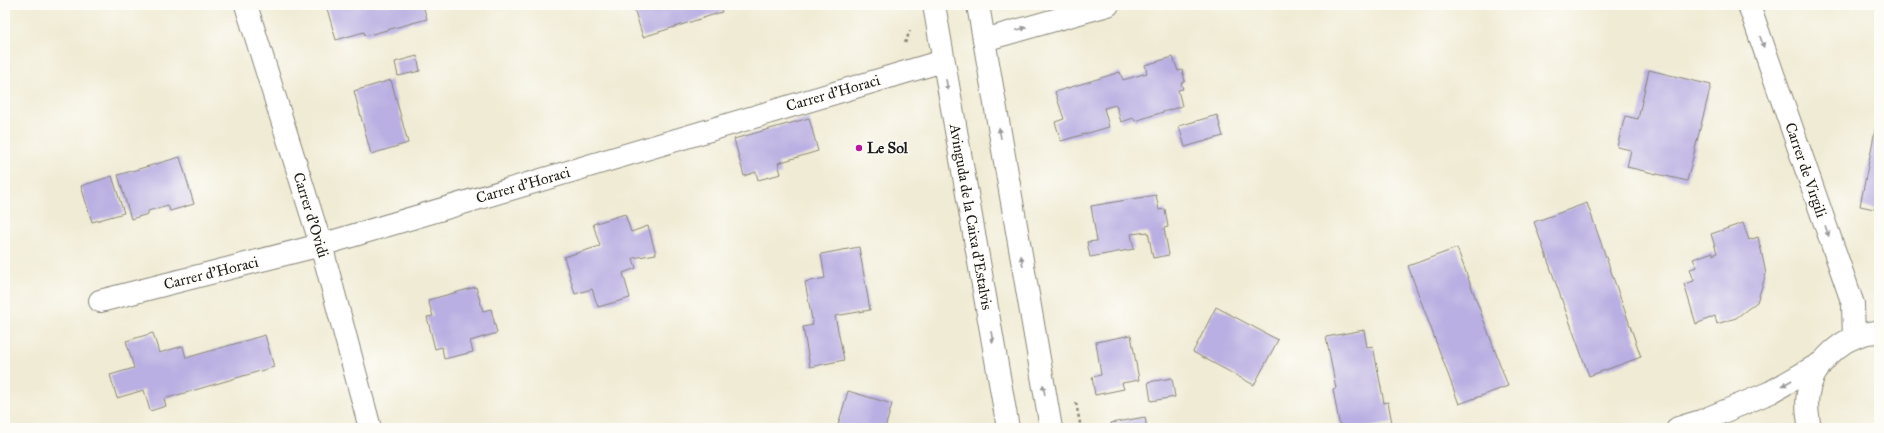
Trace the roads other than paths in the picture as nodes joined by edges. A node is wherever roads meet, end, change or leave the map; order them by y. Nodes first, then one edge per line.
1 (246, 5) edge
2 (934, 5) edge
3 (978, 5) edge
4 (1108, 5) edge
5 (1749, 5) edge
6 (984, 40) junction
7 (943, 61) junction
8 (321, 245) junction
9 (100, 301) dead end
10 (1879, 332) edge
11 (1854, 337) junction
12 (1821, 363) junction
13 (370, 428) edge
14 (1008, 428) edge
15 (1051, 428) edge
16 (1678, 428) edge
17 (1810, 428) edge

1 - 8 street, Carrer d'Ovidi
2 - 7 street, Avinguda de la Caixa d'Estalvis
3 - 6 street
6 -> 4 street
5 -> 11 street, Carrer de Virgili
15 -> 6 street
7 - 8 street, Carrer d'Horaci
7 -> 14 street, Avinguda de la Caixa d'Estalvis
8 - 9 street, Carrer d'Horaci
8 - 13 street, Carrer d'Ovidi
10 - 11 street
11 - 12 street
12 -> 16 street
12 - 17 street

